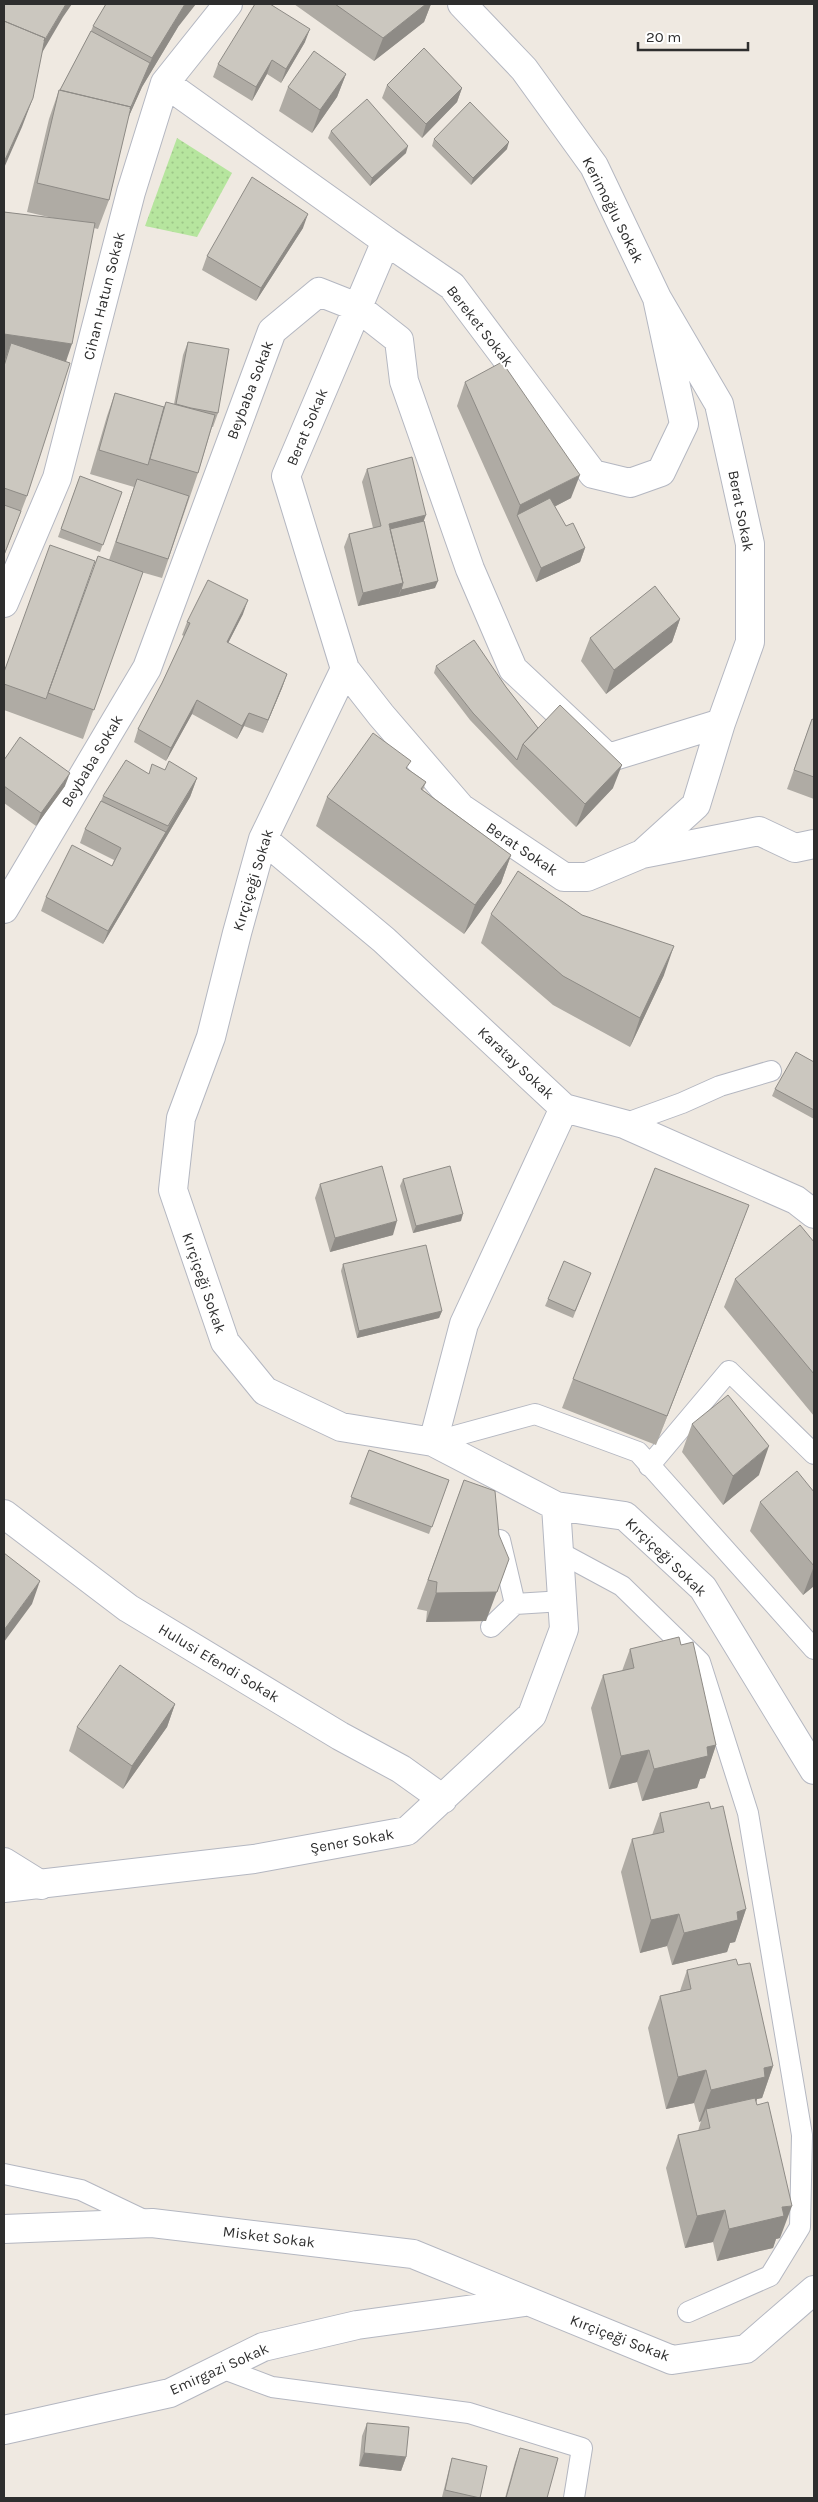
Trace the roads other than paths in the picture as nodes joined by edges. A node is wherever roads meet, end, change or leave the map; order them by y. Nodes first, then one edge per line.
1 (228, 4) edge
2 (462, 4) edge
3 (165, 83) junction
4 (386, 241) junction
5 (657, 298) junction
6 (357, 307) junction
7 (684, 424) joint
8 (4, 603) edge
9 (345, 668) junction
10 (721, 722) junction
11 (263, 839) junction
12 (814, 844) edge
13 (642, 854) junction
14 (4, 909) edge
15 (771, 1071) dead end
16 (564, 1108) junction
17 (624, 1124) junction
18 (814, 1214) edge
19 (433, 1442) junction
20 (814, 1454) edge
21 (649, 1466) junction
22 (556, 1506) junction
23 (4, 1514) edge
24 (497, 1526) edge
25 (559, 1552) junction
26 (563, 1601) junction
27 (515, 1604) junction
28 (491, 1628) edge
29 (814, 1649) edge
30 (814, 1770) edge
31 (443, 1799) junction
32 (4, 1862) edge
33 (41, 1885) junction
34 (4, 1888) edge
35 (4, 2174) edge
36 (152, 2223) junction
37 (4, 2229) edge
38 (814, 2290) edge
39 (525, 2302) junction
40 (688, 2312) dead end
41 (221, 2368) junction
42 (4, 2430) edge
43 (574, 2498) edge

1 - 3 street, Cihan Hatun Sokak
2 - 5 street, Kerimoğlu Sokak
3 - 4 street, Bereket Sokak
3 - 8 street, Cihan Hatun Sokak
4 - 6 street, Berat Sokak
4 - 7 street, Bereket Sokak
5 - 7 street, Kerimoğlu Sokak
5 - 10 street, Berat Sokak
6 - 9 street, Berat Sokak
6 - 10 street, Beybaba Sokak
6 - 14 street, Beybaba Sokak
9 - 11 street, Kırçiçeği Sokak
9 - 13 street, Berat Sokak
10 - 13 street, Berat Sokak
11 - 16 street, Karatay Sokak
11 - 19 street, Kırçiçeği Sokak
12 - 13 street
15 - 17 lane
16 - 17 street, Karatay Sokak
16 - 19 street
17 - 18 street, Karatay Sokak
19 - 21 lane
19 - 22 street, Kırçiçeği Sokak
20 - 21 lane
21 - 29 lane
22 - 25 street, Şener Sokak
22 - 30 street, Kırçiçeği Sokak
23 - 31 street, Hulusi Efendi Sokak
24 - 27 lane
25 - 26 street, Şener Sokak
25 - 40 lane
26 - 27 lane
26 - 31 street, Şener Sokak
27 - 28 lane
31 - 33 street, Şener Sokak
32 - 33 street
33 - 34 street, Şener Sokak
35 - 36 lane
36 - 37 street, Misket Sokak
36 - 39 street, Misket Sokak
38 - 39 street, Kırçiçeği Sokak
39 - 41 street, Emirgazi Sokak
41 - 42 street, Emirgazi Sokak
41 - 43 lane

